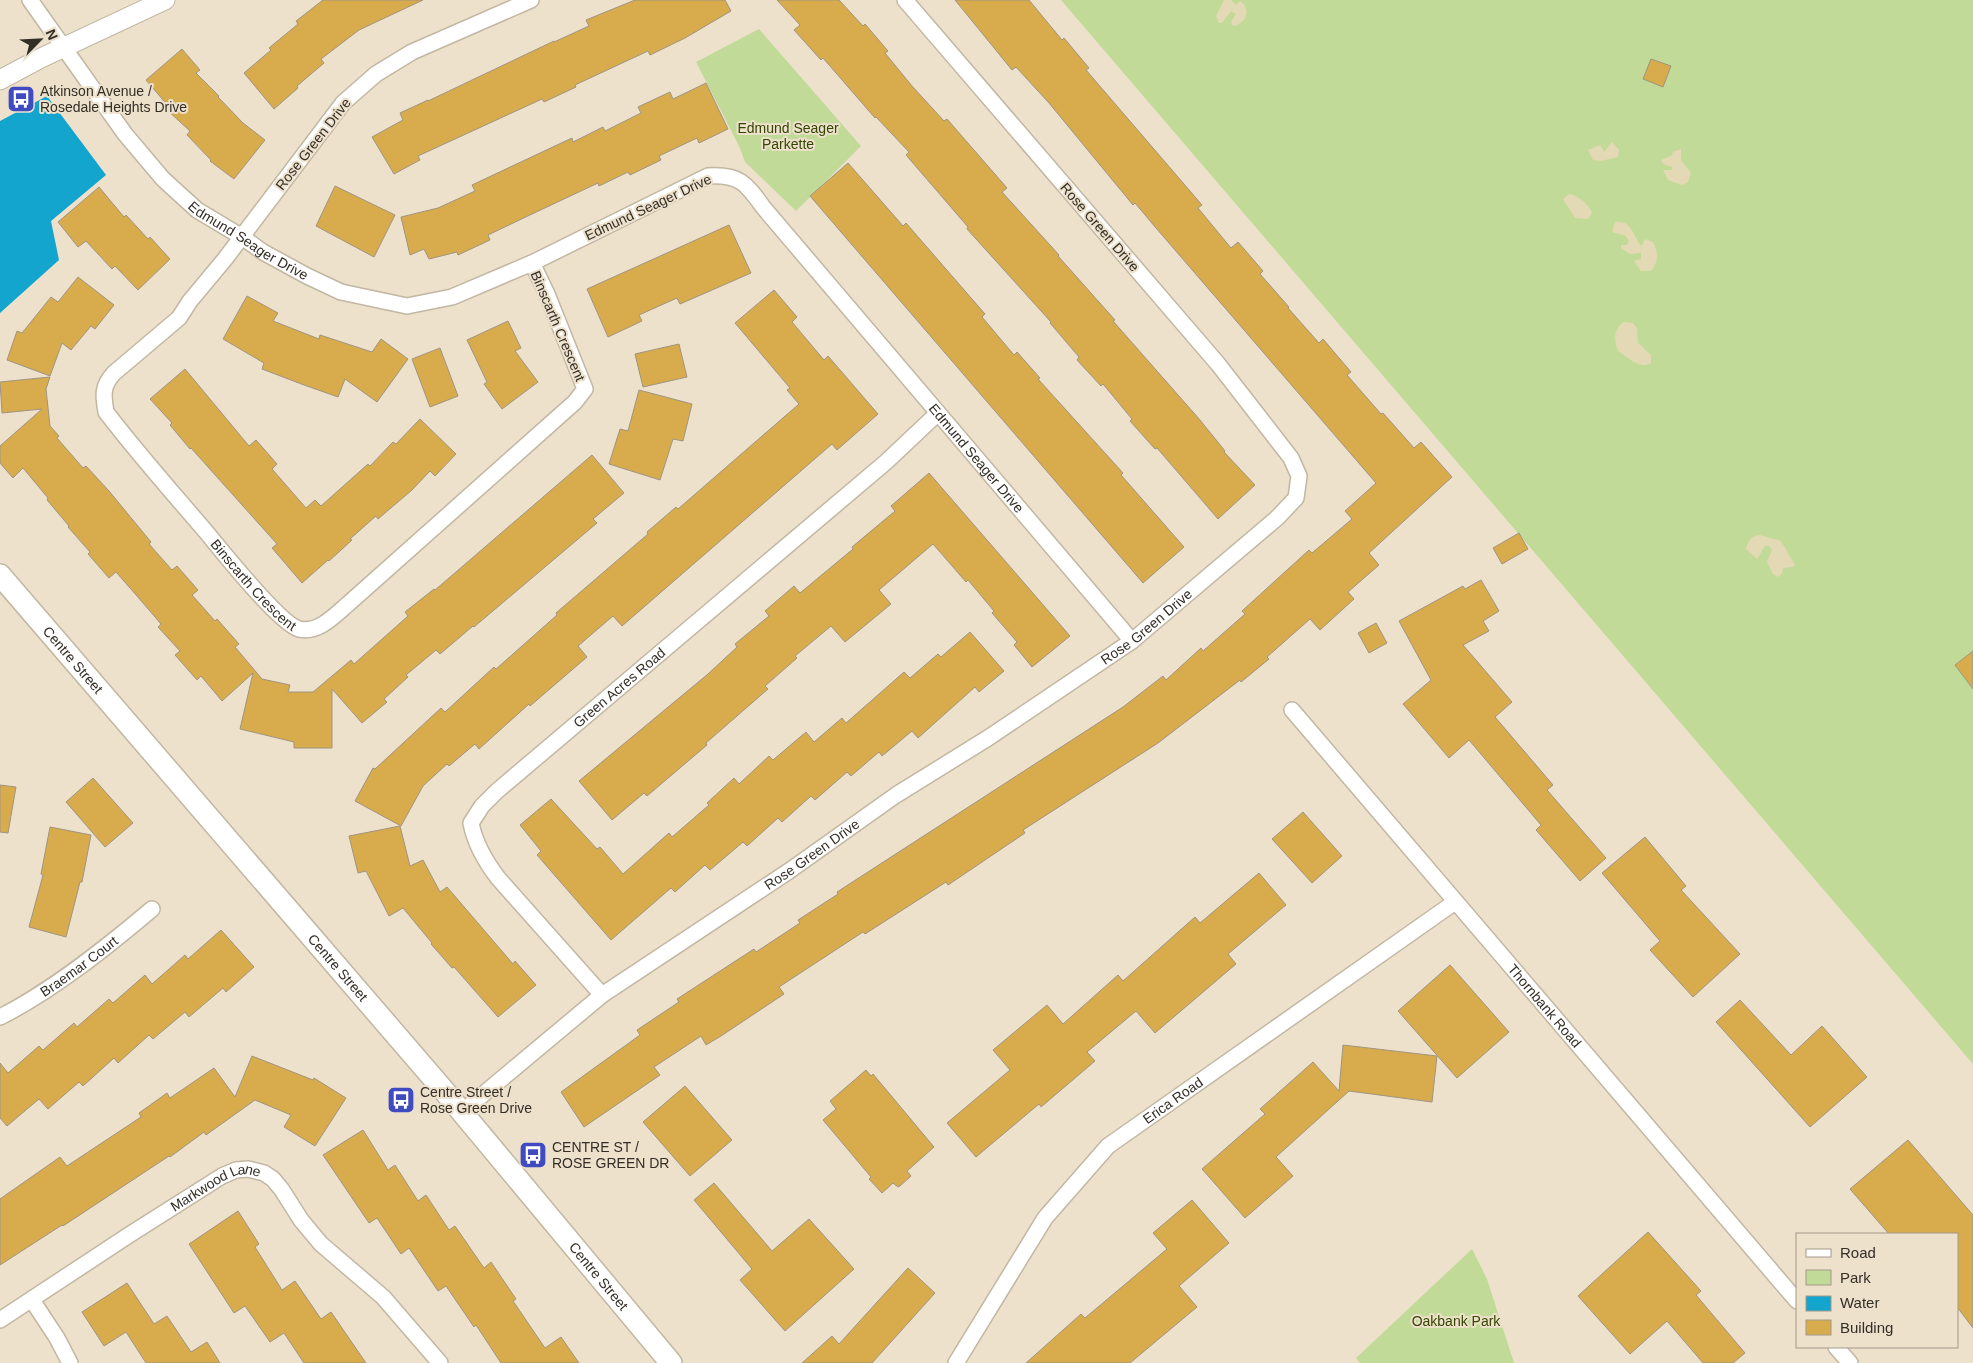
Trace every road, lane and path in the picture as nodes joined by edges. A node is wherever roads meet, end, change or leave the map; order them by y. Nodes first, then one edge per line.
1 (30, 0) edge
2 (165, 0) edge
3 (531, 0) edge
4 (905, 0) edge
5 (64, 48) junction
6 (0, 80) edge
7 (242, 237) junction
8 (532, 263) junction
9 (938, 413) junction
10 (0, 575) edge
11 (1132, 641) junction
12 (1292, 710) dead end
13 (1455, 902) junction
14 (152, 909) dead end
15 (602, 995) junction
16 (0, 1017) edge
17 (462, 1112) junction
18 (32, 1300) junction
19 (1796, 1300) edge
20 (0, 1320) edge
21 (1837, 1348) edge
22 (70, 1363) edge
23 (440, 1363) edge
24 (671, 1363) edge
25 (956, 1363) edge
26 (1850, 1363) edge

1 - 5 street, Edmund Seager Drive
2 - 5 street
3 - 7 street, Rose Green Drive
4 - 11 street, Rose Green Drive
5 - 6 street
5 - 7 street, Edmund Seager Drive
7 - 8 street, Edmund Seager Drive
7 - 8 street, Binscarth Crescent
8 - 9 street, Edmund Seager Drive
9 - 11 street, Edmund Seager Drive
9 - 15 street, Green Acres Road
10 - 17 main road, Centre Street
11 - 15 street, Rose Green Drive
12 - 13 street, Thornbank Road
13 - 19 street, Thornbank Road
13 - 25 street, Erica Road
14 - 16 street, Braemar Court
15 - 17 street, Rose Green Drive
17 - 24 main road, Centre Street
18 - 20 street, Markwood Lane
18 - 22 street
18 - 23 street, Markwood Lane
21 - 26 street

